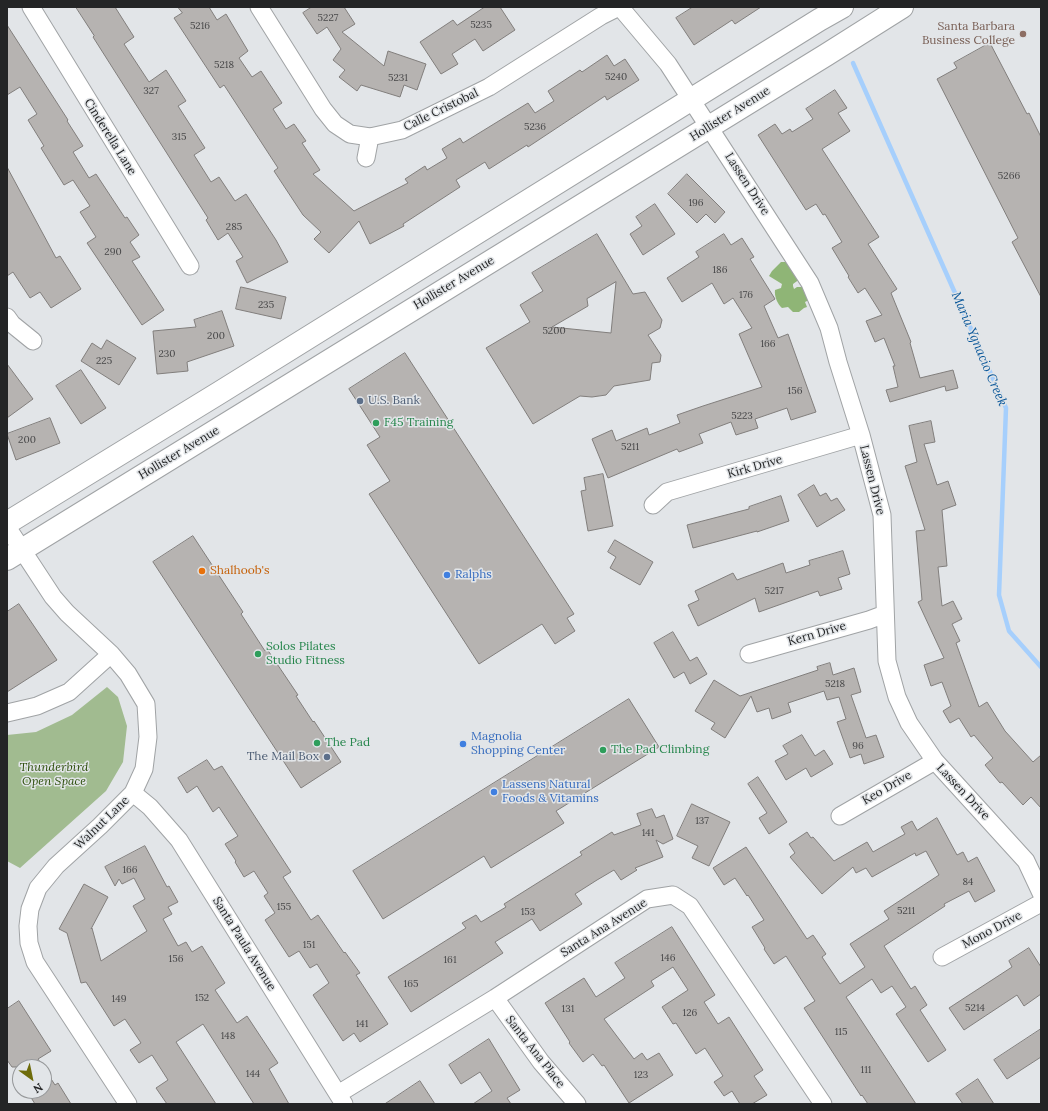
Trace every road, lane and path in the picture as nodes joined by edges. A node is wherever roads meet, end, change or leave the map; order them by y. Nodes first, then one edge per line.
1 (31, 7) edge
2 (259, 7) edge
3 (620, 7) edge
4 (842, 7) edge
5 (894, 12) edge
6 (692, 99) junction
7 (710, 126) junction
8 (370, 137) junction
9 (366, 158) dead end
10 (190, 266) dead end
11 (7, 317) edge
12 (33, 341) dead end
13 (861, 435) junction
14 (653, 505) dead end
15 (7, 523) edge
16 (7, 527) edge
17 (14, 554) edge
18 (885, 614) junction
19 (111, 654) junction
20 (749, 654) dead end
21 (7, 713) edge
22 (935, 761) junction
23 (133, 793) junction
24 (840, 816) dead end
25 (1041, 893) edge
26 (1041, 903) edge
27 (942, 957) dead end
28 (495, 998) junction
29 (341, 1099) edge
30 (128, 1104) edge
31 (577, 1104) edge
32 (823, 1104) edge

1 - 10 street, Cinderella Lane
2 - 8 street, Calle Cristobal
3 - 6 street, Lassen Drive
3 - 8 street, Calle Cristobal
4 - 6 main road
5 - 7 main road, Hollister Avenue
6 - 7 street, Lassen Drive
6 - 15 main road
7 - 13 street, Lassen Drive
7 - 17 main road, Hollister Avenue
8 - 9 street
11 - 12 street
13 - 14 street, Kirk Drive
13 - 18 street, Lassen Drive
16 - 17 street, Walnut Lane
17 - 19 street, Walnut Lane
18 - 20 street, Kern Drive
18 - 22 street, Lassen Drive
19 - 21 street
19 - 23 street, Walnut Lane
22 - 24 street, Keo Drive
22 - 25 street, Lassen Drive
23 - 29 street, Santa Paula Avenue
23 - 30 street, Walnut Lane
26 - 27 street, Mono Drive
28 - 29 street, Santa Ana Avenue
28 - 31 street, Santa Ana Place
28 - 32 street, Santa Ana Avenue

